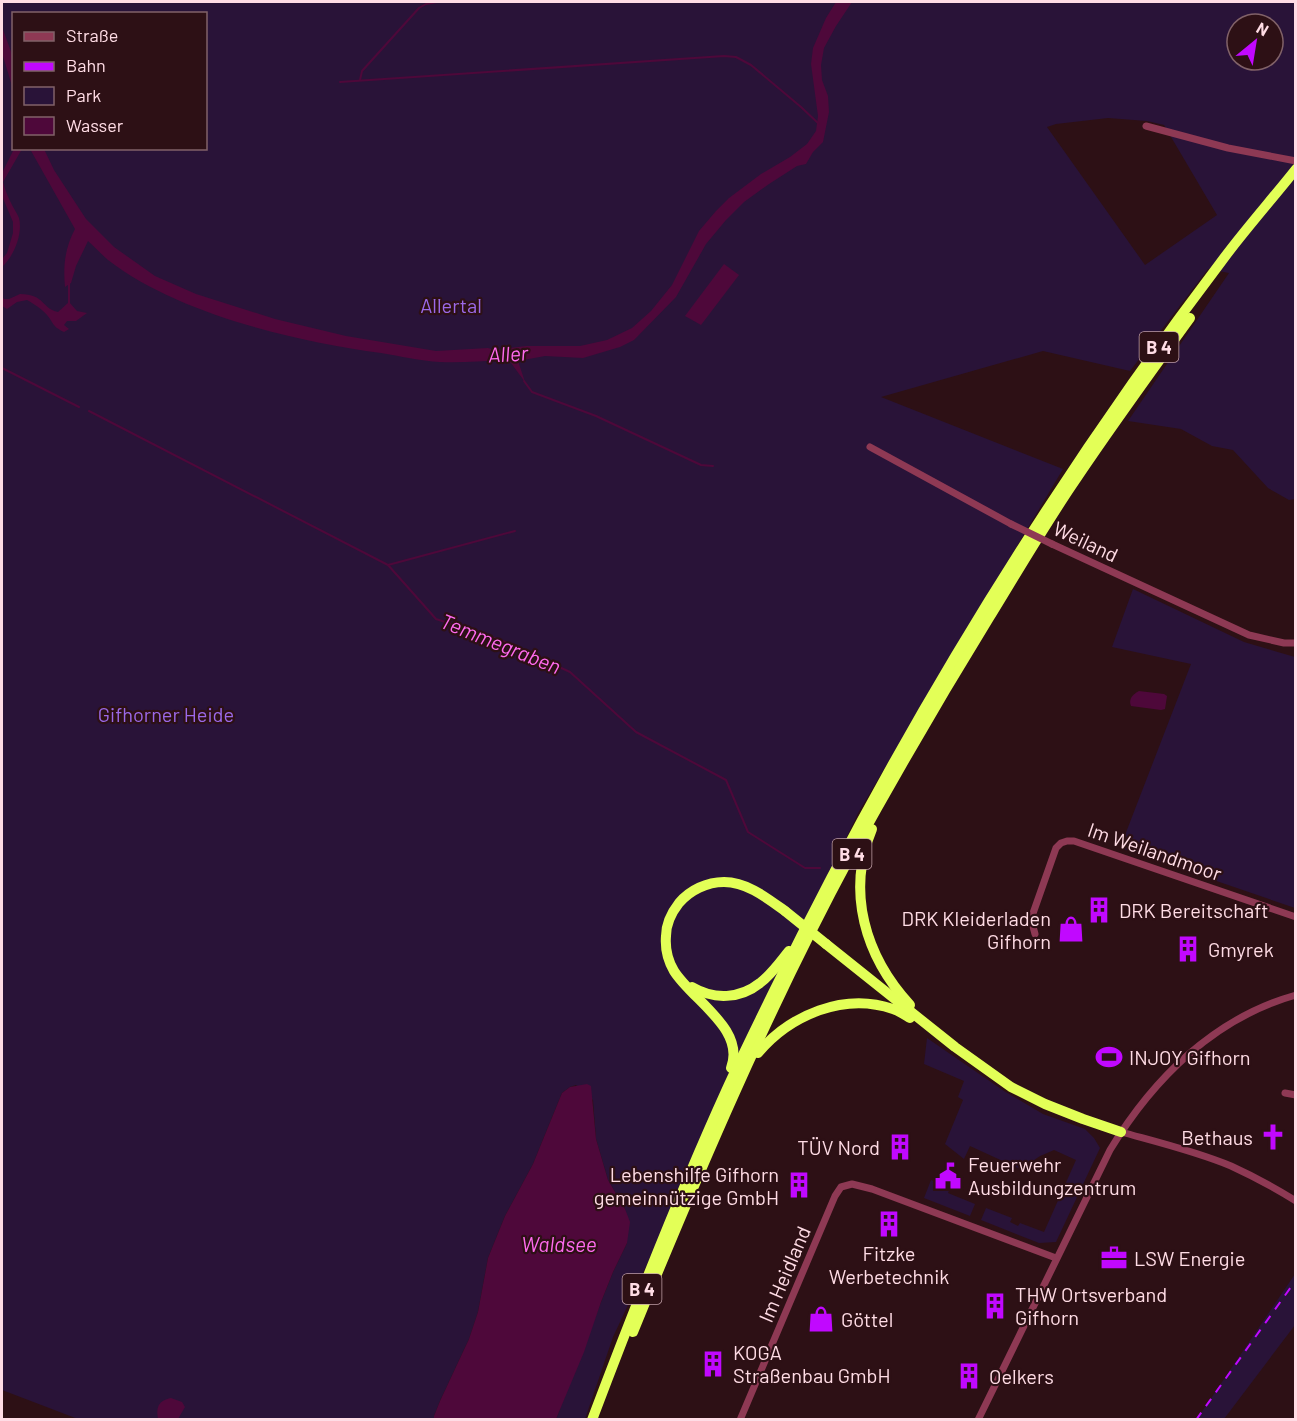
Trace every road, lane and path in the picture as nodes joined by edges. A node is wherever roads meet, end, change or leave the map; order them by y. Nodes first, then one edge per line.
1 (1146, 126) dead end
2 (1296, 161) edge
3 (1296, 170) edge
4 (1296, 179) edge
5 (870, 447) dead end
6 (1296, 643) edge
7 (891, 785) junction
8 (1296, 917) edge
9 (1035, 933) dead end
10 (799, 941) junction
11 (680, 978) junction
12 (1296, 995) edge
13 (937, 1034) junction
14 (748, 1065) junction
15 (726, 1089) junction
16 (1285, 1093) dead end
17 (1296, 1095) edge
18 (1120, 1132) junction
19 (1296, 1201) edge
20 (1056, 1258) junction
21 (592, 1419) edge
22 (600, 1419) edge
23 (740, 1419) edge
24 (978, 1419) edge

1 - 2 street
3 - 10 highway, B 4
4 - 7 highway, B 4
5 - 6 street, Weiland, bridge
7 - 13 highway
7 - 14 highway, B 4
8 - 9 street, Im Weilandmoor
10 - 11 highway
10 - 15 highway, B 4
11 - 13 highway, bridge
11 - 15 highway
12 - 18 street
13 - 14 highway
13 - 18 highway
14 - 22 highway, B 4
15 - 21 highway, B 4
16 - 17 street
18 - 19 street
18 - 20 street
20 - 23 street, Im Heidland
20 - 24 street

